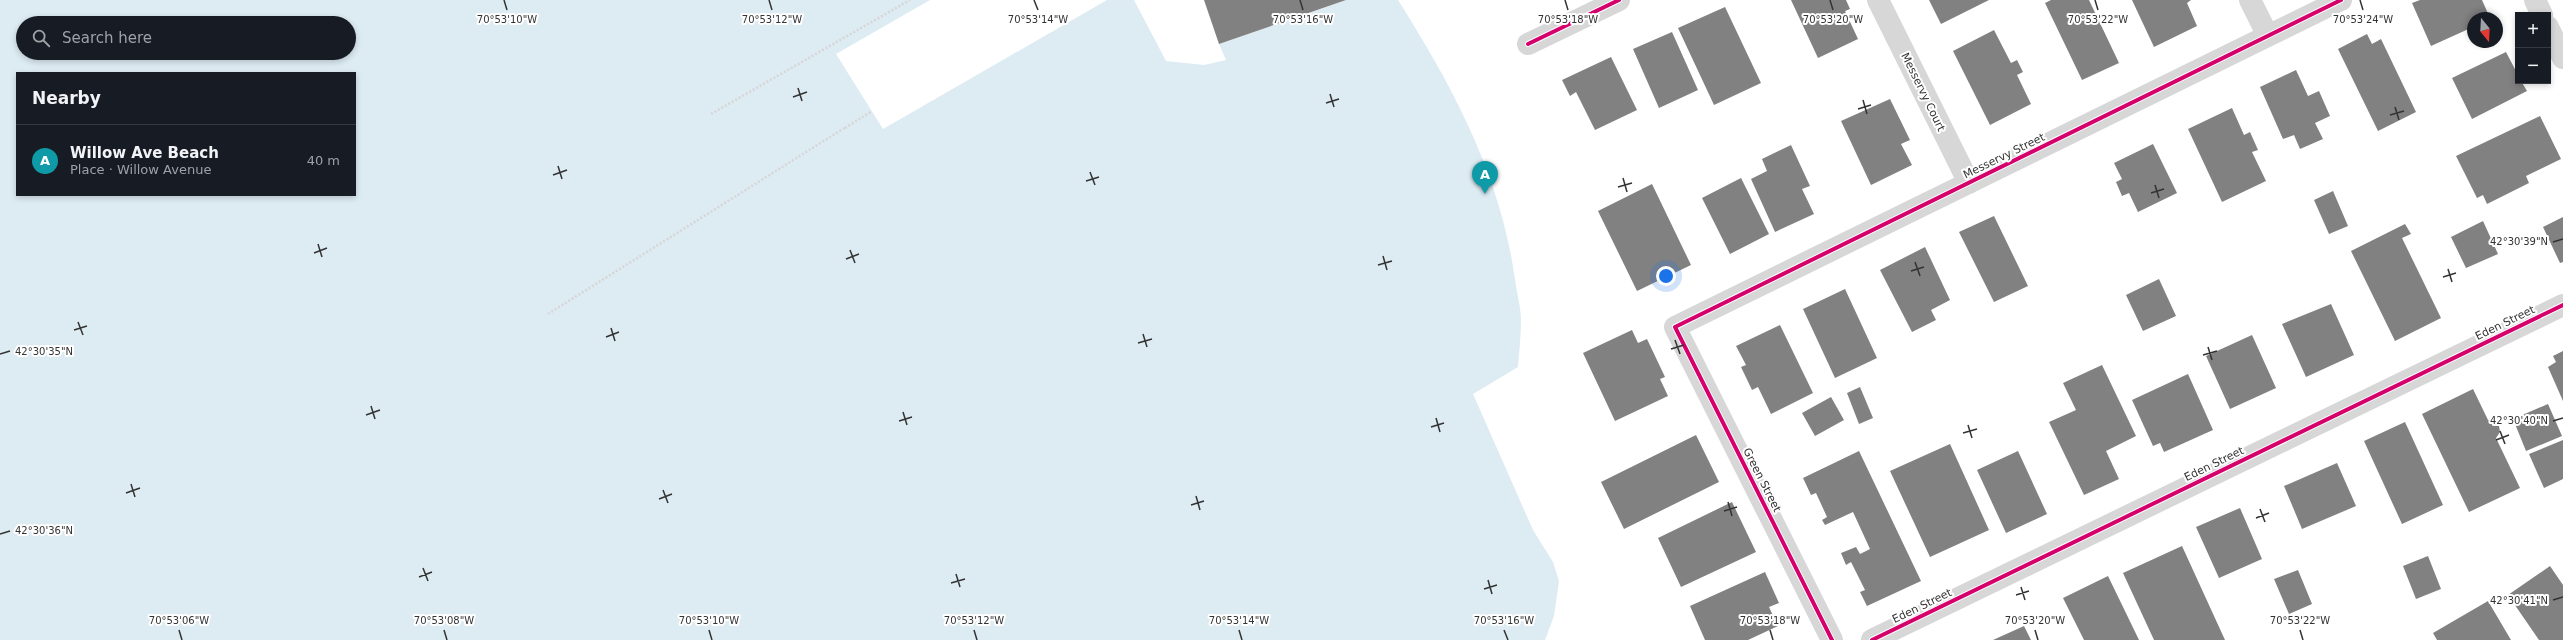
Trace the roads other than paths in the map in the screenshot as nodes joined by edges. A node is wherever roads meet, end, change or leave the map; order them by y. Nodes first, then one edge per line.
1 (1619, 0) edge
2 (1878, 0) edge
3 (2250, 0) edge
4 (2341, 0) edge
5 (2535, 0) edge
6 (2541, 12) edge
7 (2551, 33) edge
8 (2268, 36) junction
9 (1528, 44) dead end
10 (2563, 58) edge
11 (1969, 183) junction
12 (2563, 305) edge
13 (1675, 327) joint
14 (1832, 640) edge
15 (1872, 640) edge

1 - 9 street
2 - 11 street, Messervy Court
3 - 8 street
4 - 8 street, Messervy Street
5 - 6 street
7 - 10 street
8 - 11 street, Messervy Street
11 - 13 street, Messervy Street
12 - 15 street, Eden Street
13 - 14 street, Green Street

